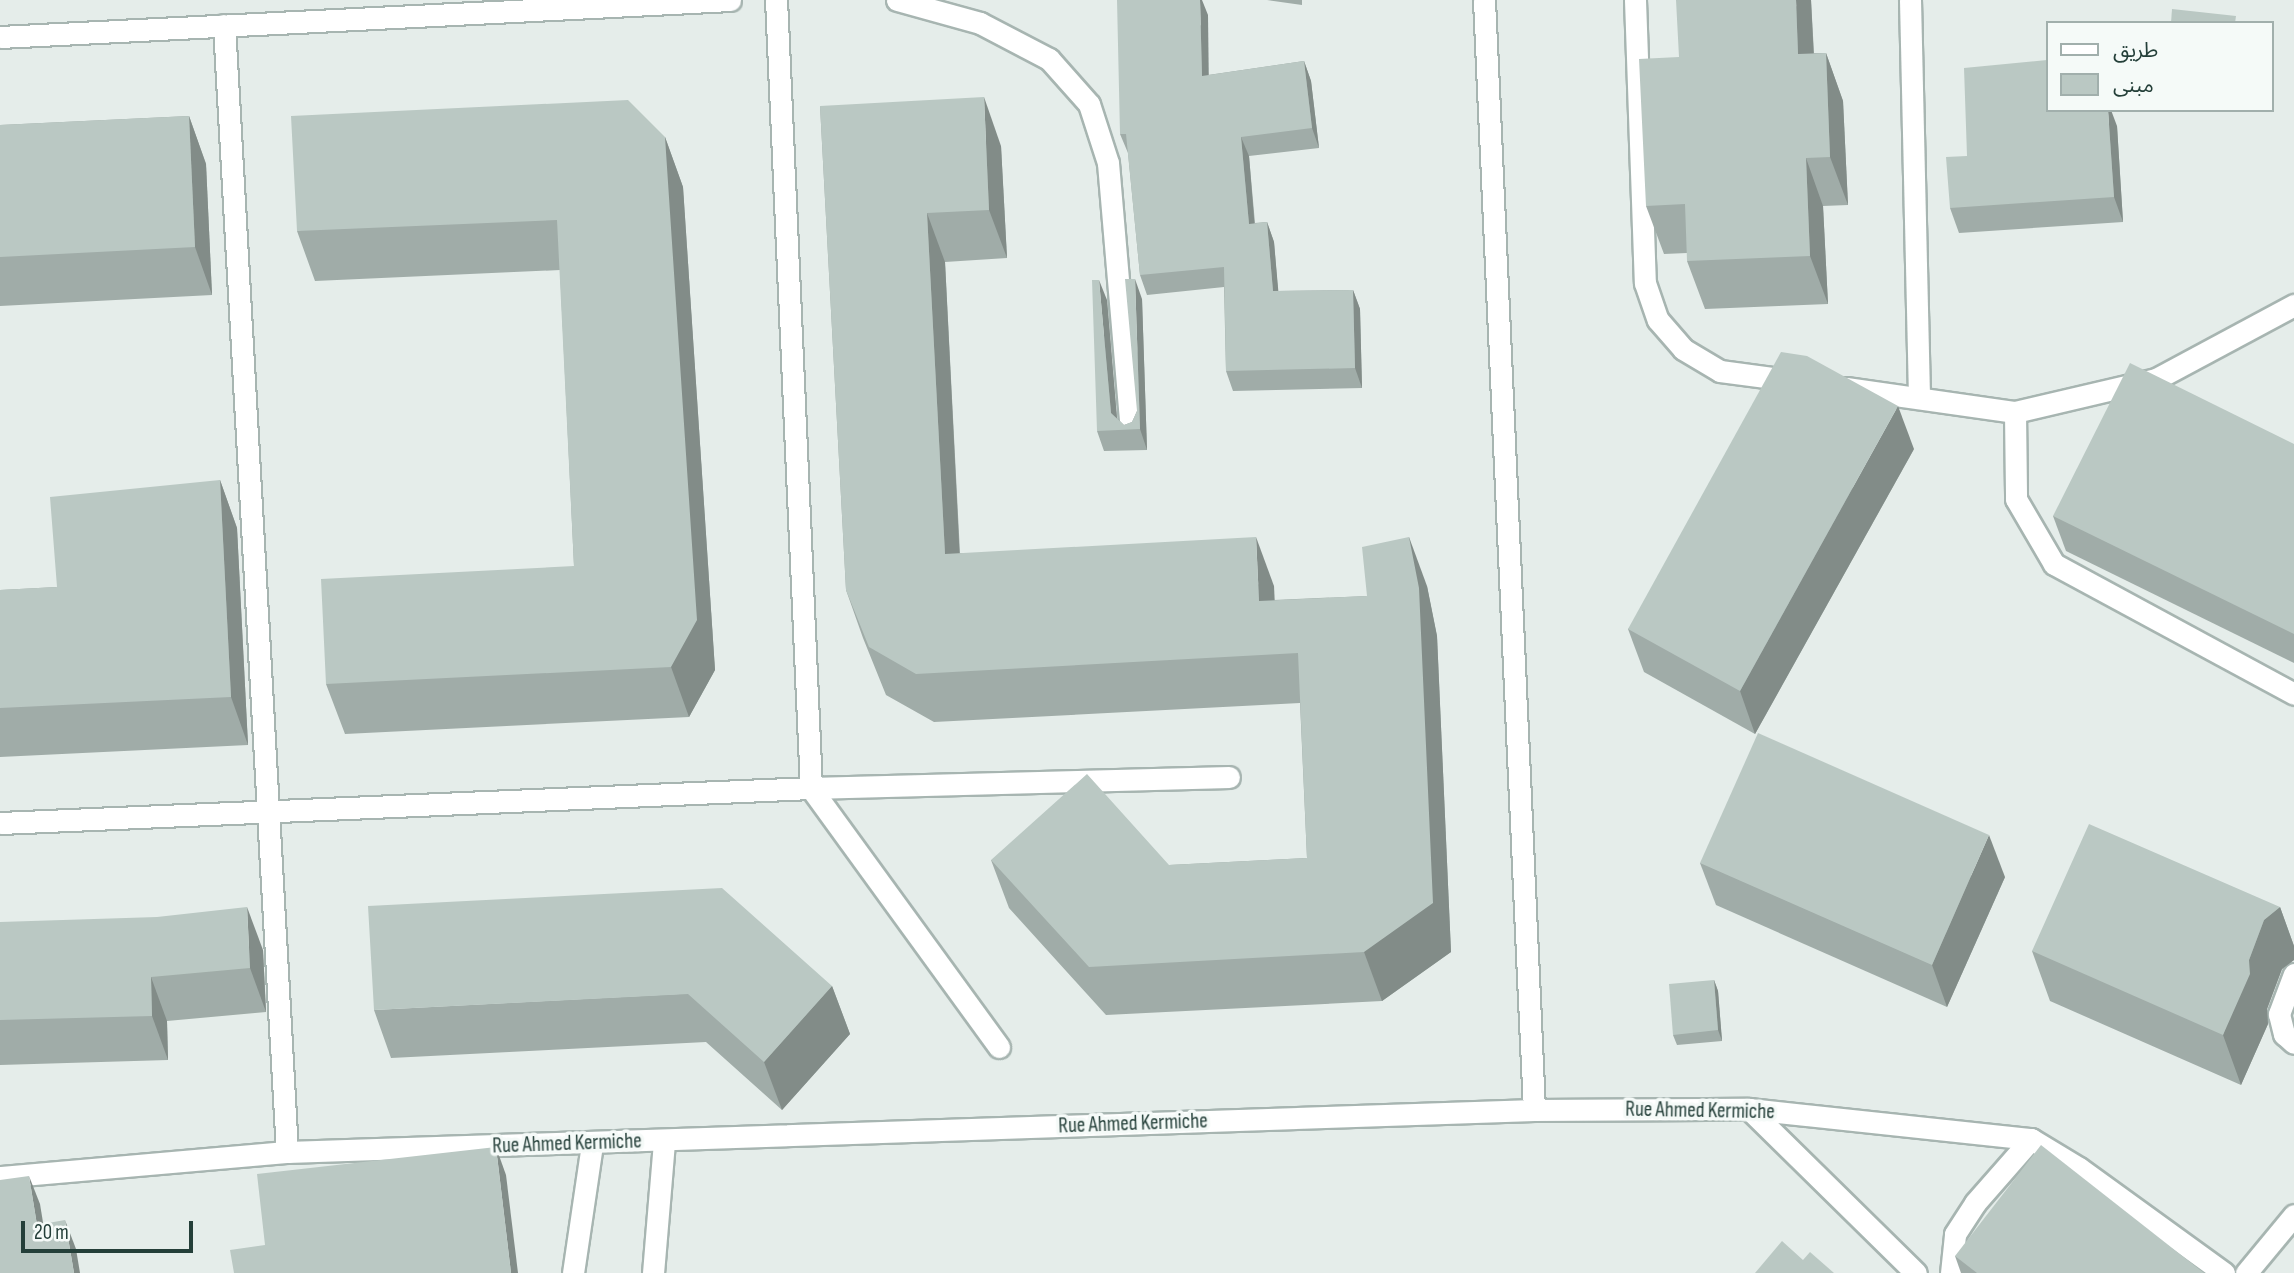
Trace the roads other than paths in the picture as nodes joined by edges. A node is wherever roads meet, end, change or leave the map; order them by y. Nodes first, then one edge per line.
1 (730, 0) edge
2 (776, 0) edge
3 (897, 0) edge
4 (1484, 0) edge
5 (1634, 0) edge
6 (1910, 0) edge
7 (224, 25) junction
8 (0, 37) edge
9 (2294, 305) edge
10 (1919, 398) junction
11 (2015, 412) junction
12 (1131, 432) edge
13 (2294, 694) edge
14 (1228, 777) dead end
15 (811, 788) junction
16 (270, 809) junction
17 (0, 823) edge
18 (2294, 974) edge
19 (2294, 1043) edge
20 (999, 1048) dead end
21 (1749, 1109) junction
22 (1534, 1110) junction
23 (2031, 1139) junction
24 (664, 1141) junction
25 (592, 1144) junction
26 (287, 1152) junction
27 (0, 1177) edge
28 (2294, 1215) edge
29 (573, 1273) edge
30 (653, 1273) edge
31 (1916, 1273) edge
32 (1951, 1273) edge
33 (2224, 1273) edge
34 (2246, 1273) edge

1 - 7 street
2 - 15 street
3 - 12 street
4 - 22 street
5 - 10 street
6 - 10 street
7 - 8 street
7 - 16 street
9 - 11 street
10 - 11 street
11 - 13 street
14 - 15 street
15 - 16 street
15 - 20 street
16 - 17 street
16 - 26 street
18 - 19 street
21 - 22 street, Rue Ahmed Kermiche
21 - 23 street, Rue Ahmed Kermiche
21 - 31 street
22 - 24 street, Rue Ahmed Kermiche
23 - 32 street
23 - 33 street, Rue Ahmed Kermiche
24 - 25 street, Rue Ahmed Kermiche
24 - 30 street
25 - 26 street, Rue Ahmed Kermiche
25 - 29 street
26 - 27 street, Rue Ahmed Kermiche
28 - 34 street

